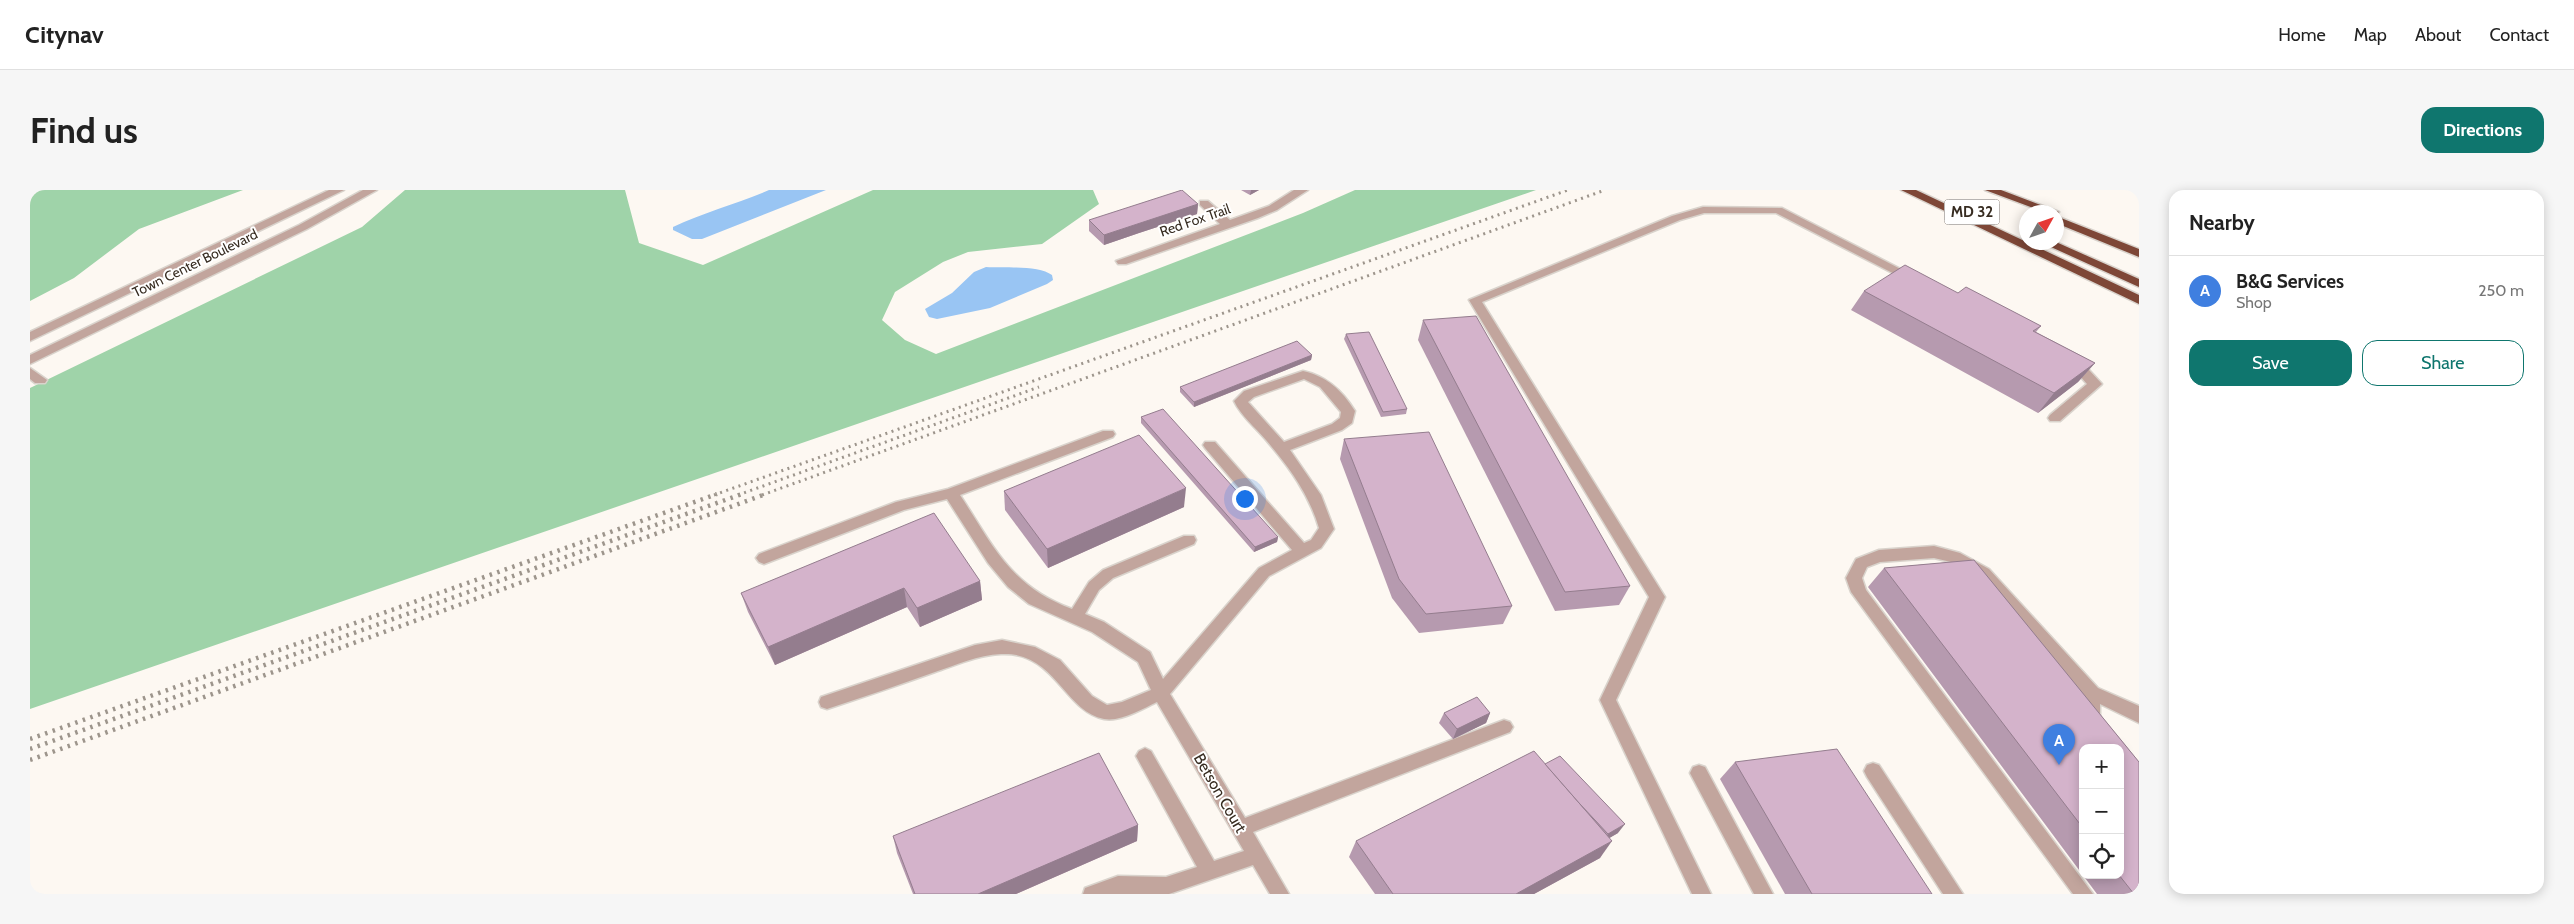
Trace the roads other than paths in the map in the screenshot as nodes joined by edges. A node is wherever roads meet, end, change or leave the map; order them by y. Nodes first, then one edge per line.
1 (338, 190) edge
2 (1302, 190) edge
3 (1907, 190) edge
4 (1916, 190) edge
5 (1985, 190) edge
6 (1991, 190) edge
7 (368, 192) edge
8 (1204, 203) dead end
9 (2023, 205) edge
10 (2033, 205) edge
11 (2064, 217) edge
12 (2064, 222) edge
13 (1228, 225) junction
14 (2019, 232) edge
15 (2139, 246) edge
16 (2063, 250) edge
17 (2139, 253) edge
18 (1122, 261) dead end
19 (2139, 283) edge
20 (1927, 286) edge
21 (2139, 300) edge
22 (30, 337) edge
23 (2058, 353) edge
24 (30, 360) edge
25 (2055, 418) dead end
26 (1108, 434) dead end
27 (1210, 445) dead end
28 (1282, 448) junction
29 (951, 492) junction
30 (1189, 540) dead end
31 (1302, 551) junction
32 (764, 558) dead end
33 (1075, 617) junction
34 (1161, 693) junction
35 (2092, 693) junction
36 (827, 702) dead end
37 (2139, 716) edge
38 (1504, 727) dead end
39 (2111, 744) edge
40 (1145, 756) dead end
41 (1873, 771) dead end
42 (1699, 773) dead end
43 (1241, 828) junction
44 (1257, 856) junction
45 (1209, 871) junction
46 (1092, 894) edge
47 (1280, 894) edge
48 (1702, 894) edge
49 (1764, 894) edge
50 (1954, 894) edge
51 (2084, 894) edge

1 - 22 street, Town Center Boulevard
2 - 13 street, Red Fox Trail
3 - 21 highway
4 - 14 highway, MD 32
5 - 9 highway, MD 32
6 - 10 highway
7 - 24 street, Town Center Boulevard
8 - 13 street
11 - 15 highway
12 - 17 highway
13 - 18 street, Red Fox Trail
16 - 19 highway
20 - 48 street
23 - 25 street
26 - 29 street
27 - 31 street
28 - 28 street
28 - 31 street
29 - 32 street
29 - 33 street, Betson Court
30 - 33 street
31 - 34 street
33 - 34 street, Betson Court
34 - 36 street
34 - 43 street, Betson Court
35 - 37 street
35 - 39 street
35 - 51 street
38 - 43 street
40 - 45 street
41 - 50 street
42 - 49 street
43 - 44 street, Betson Court
44 - 45 street
44 - 47 street, Betson Court
45 - 46 street

